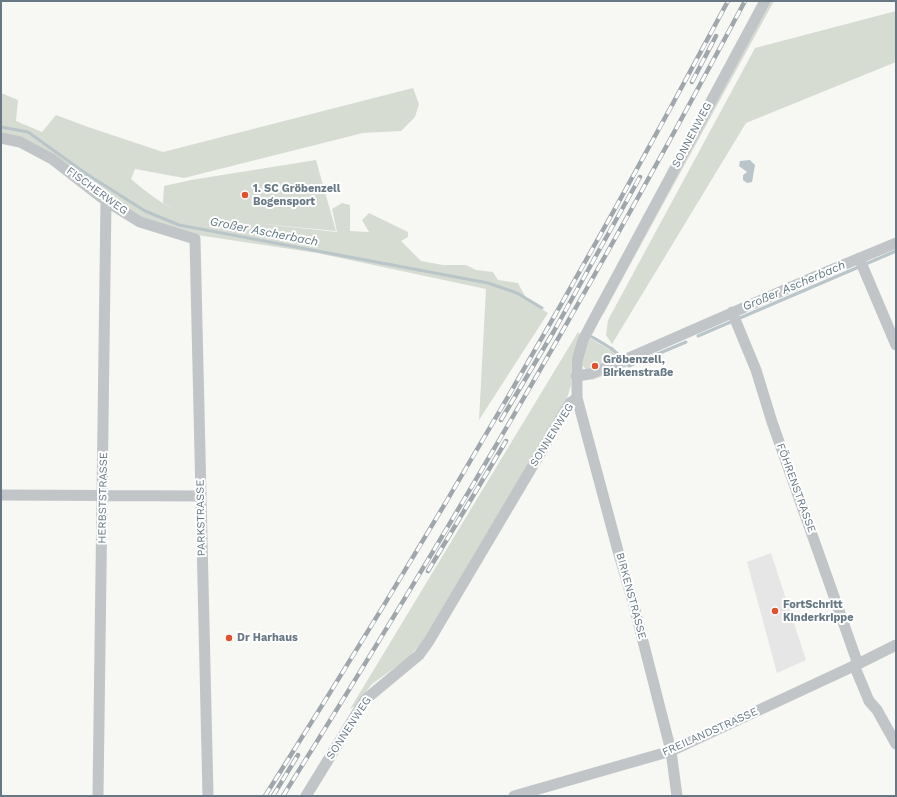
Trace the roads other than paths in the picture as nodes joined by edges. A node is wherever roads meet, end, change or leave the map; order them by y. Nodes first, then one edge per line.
1 (765, 1) edge
2 (1, 138) edge
3 (106, 201) junction
4 (195, 239) joint
5 (896, 243) edge
6 (860, 260) junction
7 (733, 314) junction
8 (896, 345) edge
9 (576, 376) junction
10 (577, 398) junction
11 (1, 496) edge
12 (103, 496) junction
13 (200, 496) junction
14 (896, 645) edge
15 (856, 664) junction
16 (896, 744) edge
17 (671, 752) junction
18 (98, 796) edge
19 (208, 796) edge
20 (306, 796) edge
21 (514, 796) edge
22 (677, 796) edge

1 - 9 street, SONNENWEG
2 - 3 street, FISCHERWEG
3 - 4 street, FISCHERWEG
3 - 12 street, HERBSTSTRASSE
4 - 13 street, PARKSTRASSE
5 - 6 street
6 - 7 street
6 - 8 street
7 - 9 street
7 - 15 street, FÖHRENSTRASSE
9 - 10 street, SONNENWEG
10 - 17 street, BIRKENSTRASSE
10 - 20 street, SONNENWEG
11 - 12 street
12 - 13 street
12 - 18 street, HERBSTSTRASSE
13 - 19 street, PARKSTRASSE
14 - 15 street, FREILANDSTRASSE
15 - 16 street, FÖHRENSTRASSE
15 - 17 street, FREILANDSTRASSE
17 - 21 street, FREILANDSTRASSE
17 - 22 street, BIRKENSTRASSE

